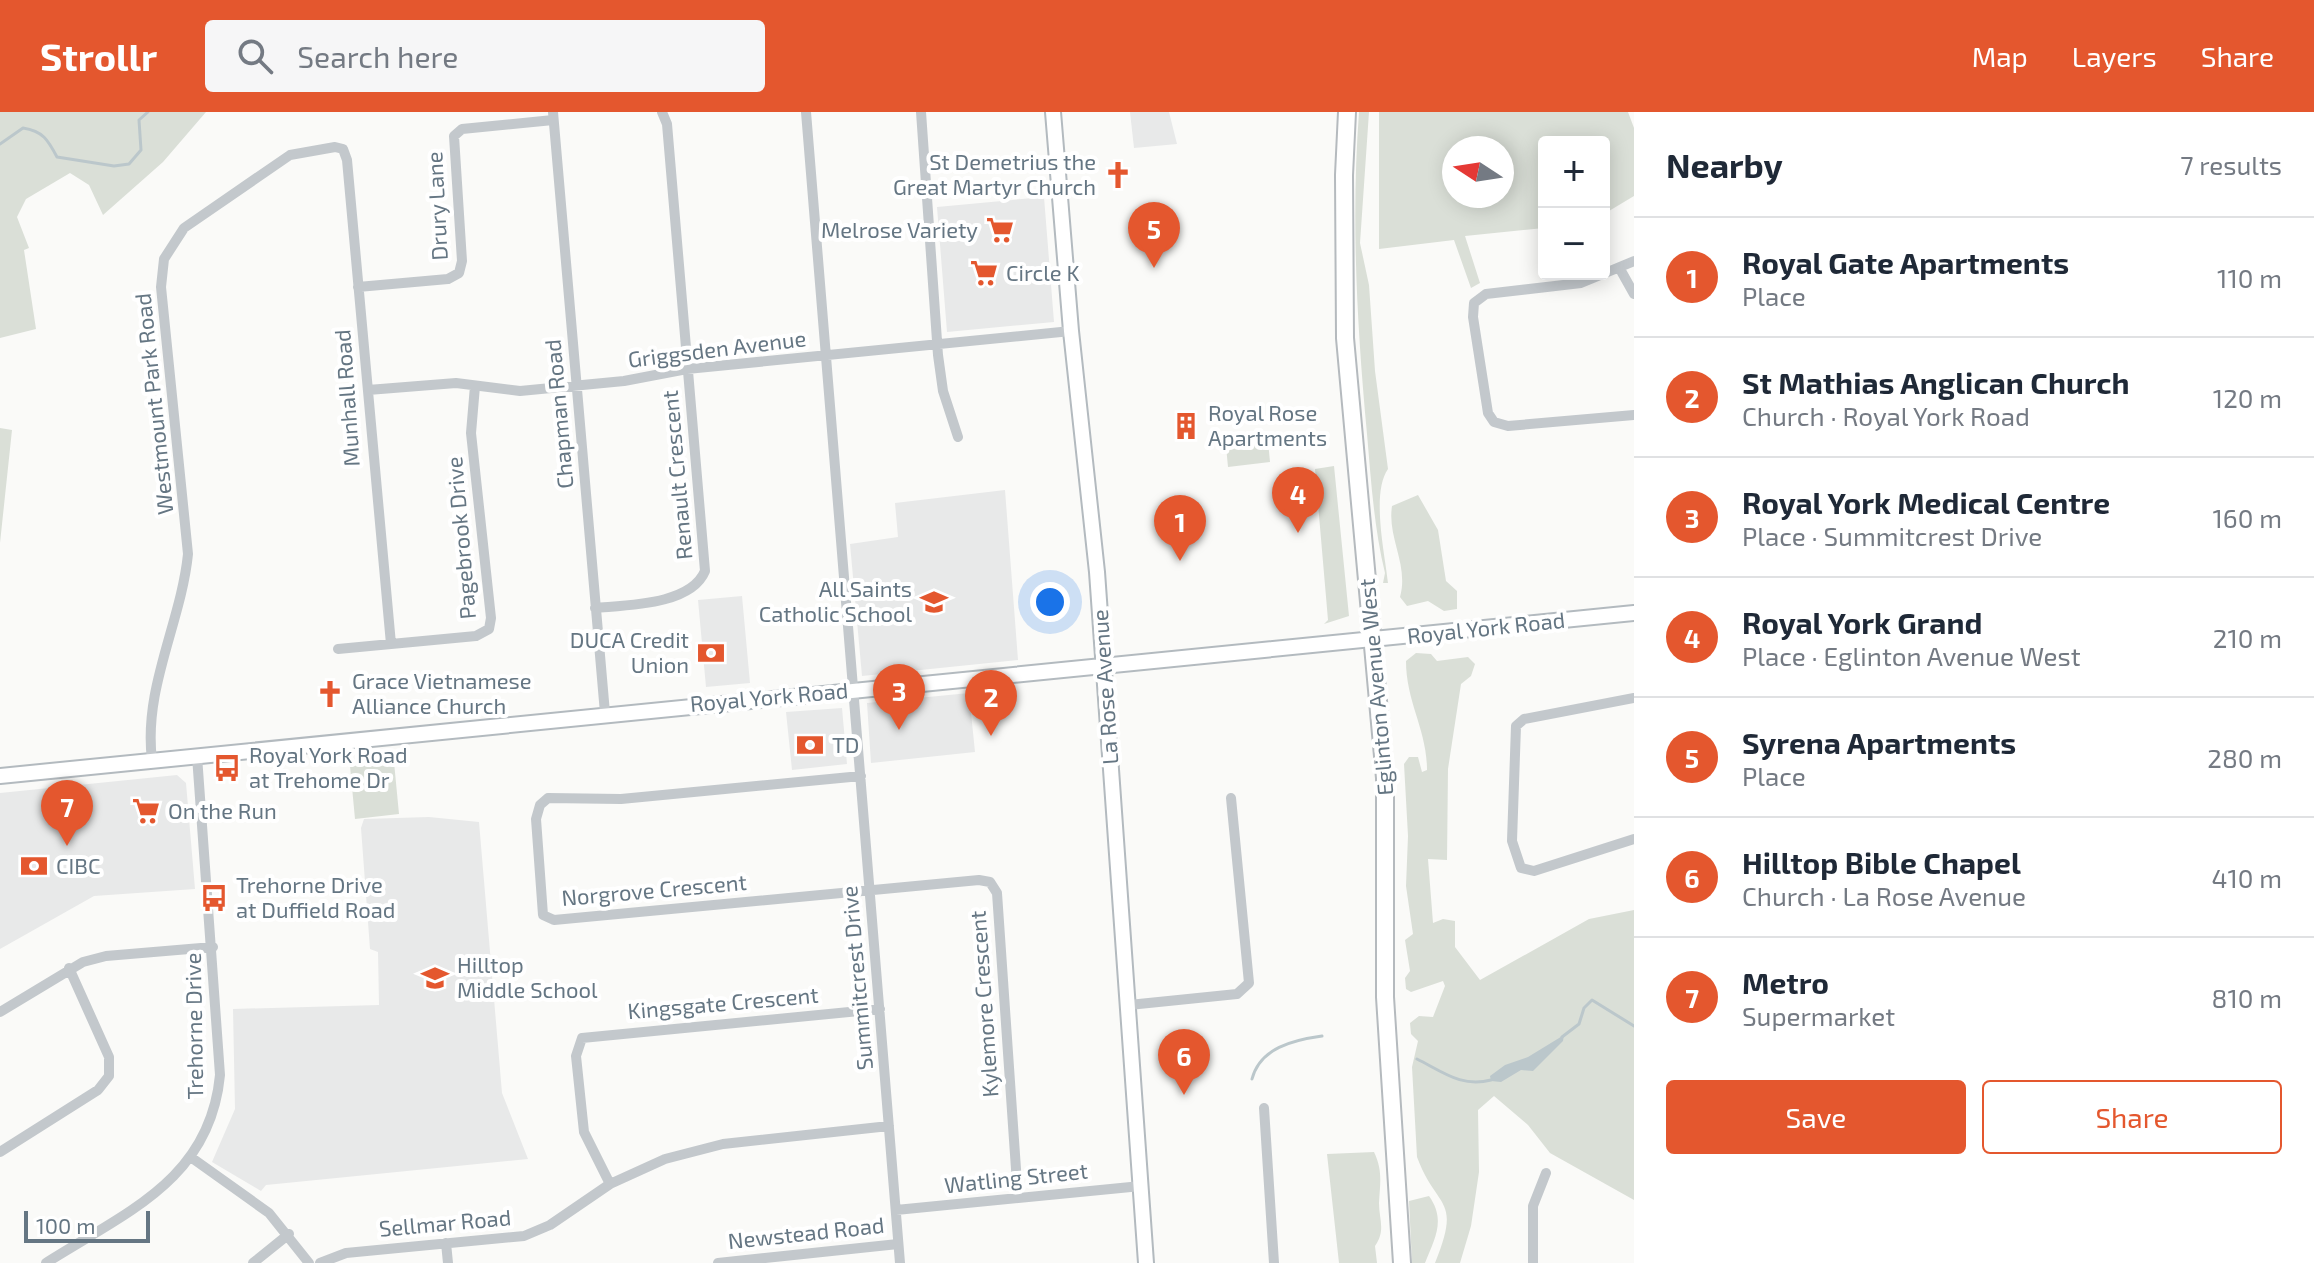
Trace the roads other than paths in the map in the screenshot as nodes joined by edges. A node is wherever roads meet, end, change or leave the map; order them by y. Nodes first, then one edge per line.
1 (662, 112) edge
2 (806, 112) edge
3 (921, 112) edge
4 (1053, 112) edge
5 (1347, 112) edge
6 (553, 116) edge
7 (343, 149) joint
8 (1634, 261) edge
9 (1620, 269) junction
10 (358, 287) junction
11 (1634, 294) edge
12 (1071, 331) junction
13 (937, 345) junction
14 (826, 356) junction
15 (687, 369) junction
16 (475, 386) junction
17 (576, 386) junction
18 (368, 390) junction
19 (1634, 415) edge
20 (958, 437) dead end
21 (595, 608) junction
22 (1634, 613) edge
23 (1373, 638) junction
24 (391, 644) junction
25 (338, 649) dead end
26 (1103, 665) junction
27 (854, 689) junction
28 (1634, 698) edge
29 (605, 713) junction
30 (197, 756) junction
31 (152, 760) junction
32 (0, 776) edge
33 (861, 776) junction
34 (1231, 798) dead end
35 (1634, 839) edge
36 (870, 890) junction
37 (213, 947) junction
38 (69, 968) junction
39 (1129, 1005) junction
40 (880, 1009) junction
41 (0, 1012) edge
42 (1264, 1108) dead end
43 (889, 1126) junction
44 (0, 1152) edge
45 (192, 1158) junction
46 (1546, 1173) dead end
47 (610, 1184) junction
48 (1141, 1186) junction
49 (1018, 1198) junction
50 (896, 1210) junction
51 (289, 1234) junction
52 (446, 1243) junction
53 (898, 1244) junction
54 (46, 1263) edge
55 (253, 1263) edge
56 (309, 1263) edge
57 (320, 1263) edge
58 (448, 1263) edge
59 (718, 1263) edge
60 (900, 1263) edge
61 (1146, 1263) edge
62 (1274, 1263) edge
63 (1402, 1263) edge
64 (1533, 1263) edge

1 - 15 street, Renault Crescent
2 - 14 street
3 - 13 street
4 - 12 main road, La Rose Avenue
5 - 23 main road, Eglinton Avenue West
6 - 10 street, Drury Lane
6 - 17 street, Chapman Road
7 - 10 street, Munhall Road
7 - 31 street, Westmount Park Road
8 - 9 street
9 - 11 street
9 - 19 street
10 - 18 street, Munhall Road
12 - 13 street, Griggsden Avenue
12 - 26 main road, La Rose Avenue
13 - 14 street, Griggsden Avenue
13 - 20 street
14 - 15 street, Griggsden Avenue
14 - 27 street
15 - 17 street, Griggsden Avenue
15 - 21 street, Renault Crescent
16 - 17 street, Griggsden Avenue
16 - 18 street, Griggsden Avenue
16 - 24 street, Pagebrook Drive
17 - 21 street, Chapman Road
18 - 24 street, Munhall Road
21 - 29 street, Chapman Road
22 - 23 main road, Royal York Road
23 - 26 main road, Royal York Road
23 - 63 main road, Eglinton Avenue West
24 - 25 street, Pagebrook Drive
26 - 27 main road, Royal York Road
26 - 39 main road, La Rose Avenue
27 - 29 main road, Royal York Road
27 - 33 street, Summitcrest Drive
28 - 35 street
29 - 30 main road, Royal York Road
30 - 31 main road, Royal York Road
30 - 37 street, Trehorne Drive
31 - 32 main road, Royal York Road
33 - 36 street, Summitcrest Drive
33 - 36 street, Norgrove Crescent
34 - 39 street
36 - 40 street, Summitcrest Drive
36 - 49 street, Kylemore Crescent
37 - 38 street
37 - 45 street, Trehorne Drive
38 - 41 street
38 - 44 street
39 - 48 main road, La Rose Avenue
40 - 43 street, Summitcrest Drive
40 - 47 street, Kingsgate Crescent
42 - 62 street
43 - 47 street, Sellmar Road
43 - 50 street, Summitcrest Drive
45 - 51 street
45 - 54 street, Trehorne Drive
46 - 64 street
47 - 52 street, Sellmar Road
48 - 49 street, Watling Street
48 - 61 main road, La Rose Avenue
49 - 50 street, Watling Street
50 - 53 street, Summitcrest Drive
51 - 55 street
51 - 56 street
52 - 57 street, Sellmar Road
52 - 58 street
53 - 59 street, Newstead Road
53 - 60 street, Summitcrest Drive

